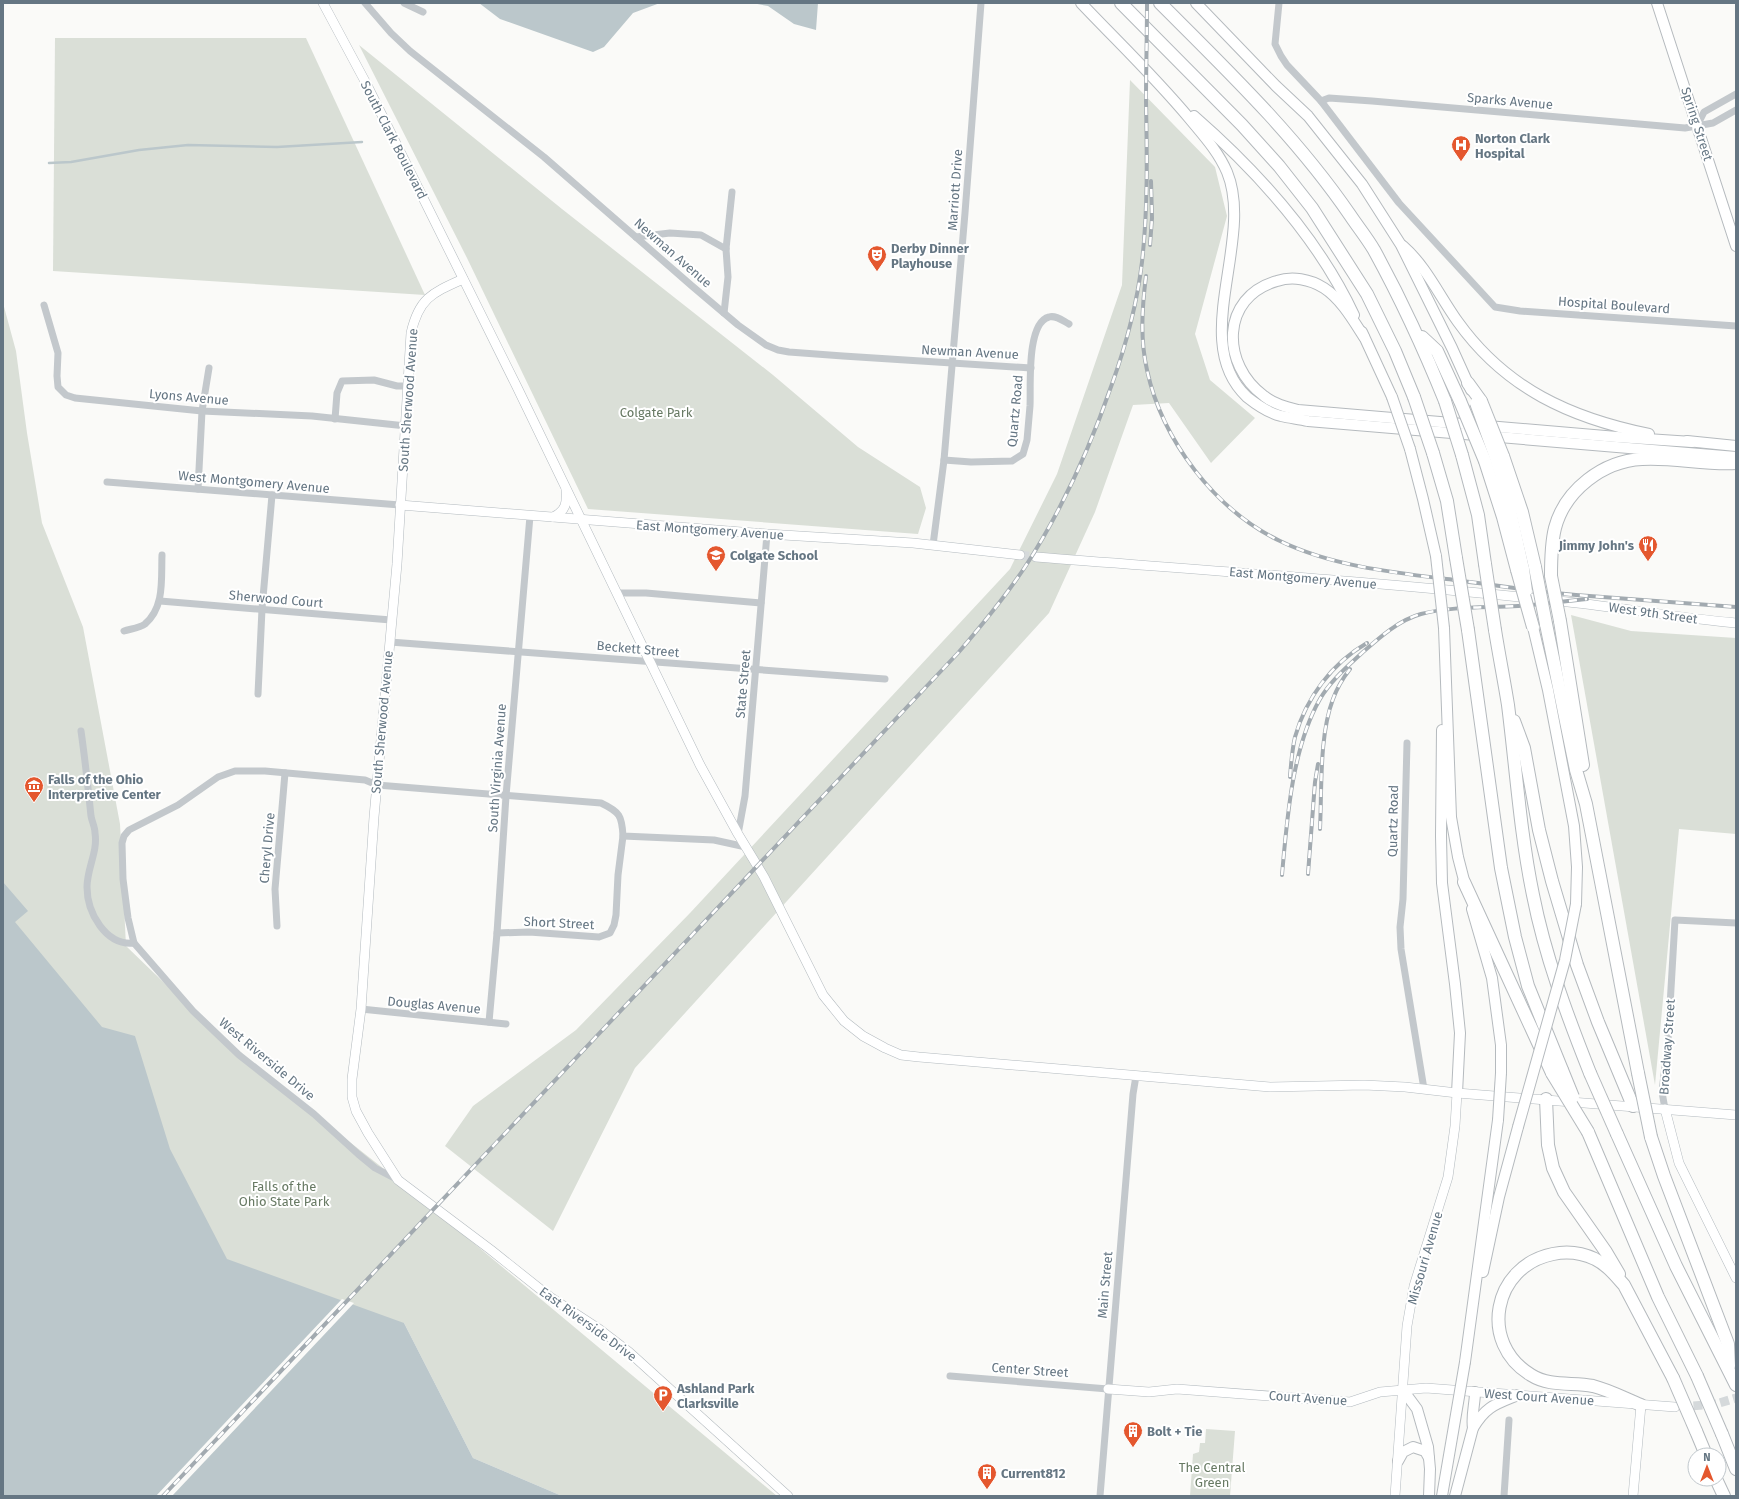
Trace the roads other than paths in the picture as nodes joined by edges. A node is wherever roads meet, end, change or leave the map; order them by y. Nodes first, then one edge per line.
1 (323, 3) edge
2 (404, 3) edge
3 (980, 3) edge
4 (1081, 3) edge
5 (1121, 3) edge
6 (1160, 3) edge
7 (1196, 3) edge
8 (1279, 3) edge
9 (1657, 3) edge
10 (369, 4) edge
11 (423, 12) dead end
12 (1170, 94) junction
13 (1736, 94) edge
14 (1322, 101) junction
15 (1736, 110) edge
16 (1697, 126) junction
17 (732, 192) dead end
18 (636, 237) junction
19 (1401, 245) junction
20 (1736, 246) edge
21 (726, 249) junction
22 (463, 279) junction
23 (44, 304) dead end
24 (724, 313) junction
25 (1068, 324) dead end
26 (1736, 326) edge
27 (1416, 332) junction
28 (1364, 337) junction
29 (952, 363) junction
30 (209, 368) dead end
31 (1031, 368) junction
32 (1468, 383) joint
33 (407, 386) junction
34 (202, 411) junction
35 (335, 419) junction
36 (406, 426) junction
37 (1692, 442) junction
38 (1736, 446) edge
39 (1736, 457) edge
40 (1494, 458) junction
41 (944, 460) junction
42 (1736, 463) edge
43 (106, 482) dead end
44 (565, 486) junction
45 (198, 489) junction
46 (272, 495) junction
47 (400, 506) junction
48 (530, 516) junction
49 (553, 517) junction
50 (583, 520) junction
51 (767, 534) junction
52 (933, 545) junction
53 (162, 555) dead end
54 (1020, 556) tunnel mouth
55 (1036, 557) tunnel mouth
56 (1525, 569) junction
57 (617, 593) junction
58 (160, 601) junction
59 (1569, 602) joint
60 (761, 603) junction
61 (262, 609) junction
62 (391, 620) junction
63 (1736, 623) edge
64 (1533, 627) joint
65 (124, 631) dead end
66 (390, 642) junction
67 (519, 651) junction
68 (650, 663) junction
69 (756, 671) junction
70 (885, 679) dead end
71 (1447, 679) junction
72 (258, 694) dead end
73 (1508, 705) junction
74 (81, 731) dead end
75 (1407, 743) dead end
76 (285, 773) junction
77 (377, 785) junction
78 (506, 796) junction
79 (1586, 804) junction
80 (738, 834) junction
81 (623, 836) junction
82 (746, 847) junction
83 (1464, 882) junction
84 (1736, 923) edge
85 (277, 926) dead end
86 (497, 933) junction
87 (134, 943) junction
88 (361, 1009) junction
89 (489, 1022) junction
90 (506, 1024) dead end
91 (1557, 1071) junction
92 (1136, 1076) junction
93 (1424, 1089) junction
94 (1457, 1093) junction
95 (1546, 1099) junction
96 (1633, 1106) junction
97 (1665, 1109) junction
98 (1736, 1115) edge
99 (398, 1180) junction
100 (1736, 1278) edge
101 (1635, 1306) junction
102 (1464, 1362) junction
103 (950, 1376) dead end
104 (1732, 1376) edge
105 (1108, 1389) junction
106 (1403, 1390) junction
107 (1475, 1392) junction
108 (1518, 1395) junction
109 (1641, 1405) junction
110 (1675, 1407) tunnel mouth
111 (1509, 1420) dead end
112 (1473, 1428) junction
113 (1703, 1447) edge
114 (1430, 1458) junction
115 (1398, 1461) junction
116 (1736, 1469) edge
117 (1429, 1495) edge
118 (788, 1496) edge
119 (1100, 1496) edge
120 (1395, 1496) edge
121 (1442, 1496) edge
122 (1455, 1496) edge
123 (1504, 1496) edge
124 (1633, 1496) edge

1 - 22 street, South Clark Boulevard
2 - 11 street
3 - 29 street, Marriott Drive
4 - 12 main road
5 - 91 highway, bridge
6 - 27 highway
7 - 19 main road
8 - 14 street
9 - 16 main road, Spring Street
10 - 18 street, Newman Avenue
12 - 28 main road
12 - 39 main road
13 - 16 street
14 - 16 street, Sparks Avenue
14 - 26 street, Hospital Boulevard
15 - 16 street, Sparks Avenue
16 - 20 main road, Spring Street
17 - 21 street
18 - 21 street
18 - 24 street, Newman Avenue
19 - 32 main road
19 - 37 main road
21 - 24 street
22 - 33 street, South Sherwood Avenue
22 - 44 street, South Clark Boulevard
23 - 34 street, Lyons Avenue
24 - 29 street, Newman Avenue
25 - 31 street, Quartz Road
27 - 40 highway, bridge
27 - 73 highway, bridge
28 - 37 main road
28 - 71 main road, bridge
29 - 31 street, Newman Avenue
29 - 41 street, Marriott Drive
30 - 34 street
31 - 41 street, Quartz Road
32 - 40 highway, bridge
33 - 35 street
33 - 36 street, South Sherwood Avenue
34 - 35 street, Lyons Avenue
34 - 45 street
35 - 36 street, Lyons Avenue
36 - 47 street, South Sherwood Avenue
37 - 38 main road
40 - 56 highway
40 - 56 highway
41 - 52 street, Marriott Drive
42 - 79 highway, bridge
43 - 45 street, West Montgomery Avenue
44 - 49 street
44 - 50 street, South Clark Boulevard
45 - 46 street, West Montgomery Avenue
46 - 47 street, West Montgomery Avenue
46 - 61 street
47 - 48 street, East Montgomery Avenue
47 - 62 street, South Sherwood Avenue
48 - 49 street, East Montgomery Avenue
48 - 67 street, South Virginia Avenue
49 - 50 street, East Montgomery Avenue
50 - 51 street, East Montgomery Avenue
50 - 57 street, South Clark Boulevard
51 - 52 street, East Montgomery Avenue
51 - 60 street, State Street
52 - 54 street, East Montgomery Avenue
53 - 58 street
55 - 59 street, East Montgomery Avenue
56 - 64 highway, bridge
56 - 79 highway, bridge
57 - 60 street
57 - 68 street, South Clark Boulevard
58 - 61 street, Sherwood Court
58 - 65 street
59 - 63 street, West 9th Street
60 - 69 street, State Street
61 - 62 street, Sherwood Court
61 - 72 street
62 - 66 street, South Sherwood Avenue
64 - 102 main road, bridge
66 - 67 street, Beckett Street
66 - 77 street, South Sherwood Avenue
67 - 68 street, Beckett Street
67 - 78 street, South Virginia Avenue
68 - 69 street, Beckett Street
68 - 80 street, South Clark Boulevard
69 - 70 street, Beckett Street
69 - 80 street, State Street
71 - 83 main road
71 - 94 main road
73 - 96 highway
73 - 104 highway, bridge
74 - 87 street
75 - 93 street, Quartz Road
76 - 77 street
76 - 85 street, Cheryl Drive
76 - 87 street
77 - 78 street
77 - 88 street, South Sherwood Avenue
78 - 81 street
78 - 86 street, South Virginia Avenue
79 - 104 highway, bridge
80 - 82 street, South Clark Boulevard
81 - 82 street
81 - 86 street, Short Street
82 - 92 street, South Clark Boulevard
83 - 91 highway
83 - 102 main road, bridge
84 - 97 street, Broadway Street
86 - 89 street, South Virginia Avenue
87 - 99 street, West Riverside Drive
88 - 89 street, Douglas Avenue
88 - 99 street, South Sherwood Avenue
89 - 90 street, Douglas Avenue
91 - 116 highway, bridge
92 - 93 street, South Clark Boulevard
92 - 105 street, Main Street
93 - 94 street, South Clark Boulevard
94 - 95 street, South Clark Boulevard
94 - 106 street, Missouri Avenue
95 - 96 street, South Clark Boulevard
95 - 101 highway
96 - 97 street, South Clark Boulevard
97 - 98 street, South Clark Boulevard
97 - 100 street, Broadway Street
99 - 118 street, East Riverside Drive
101 - 109 highway
101 - 113 highway, bridge
102 - 121 main road, bridge
103 - 105 street, Center Street
105 - 106 street, Court Avenue
105 - 119 street, Main Street
106 - 107 street, West Court Avenue
106 - 114 main road
106 - 115 street, Missouri Avenue
107 - 108 street, West Court Avenue
107 - 112 main road
108 - 109 street, West Court Avenue
108 - 112 main road
109 - 110 street, West Court Avenue
109 - 124 street
111 - 123 street
112 - 122 main road
114 - 115 main road
114 - 117 main road
115 - 120 street, Missouri Avenue

